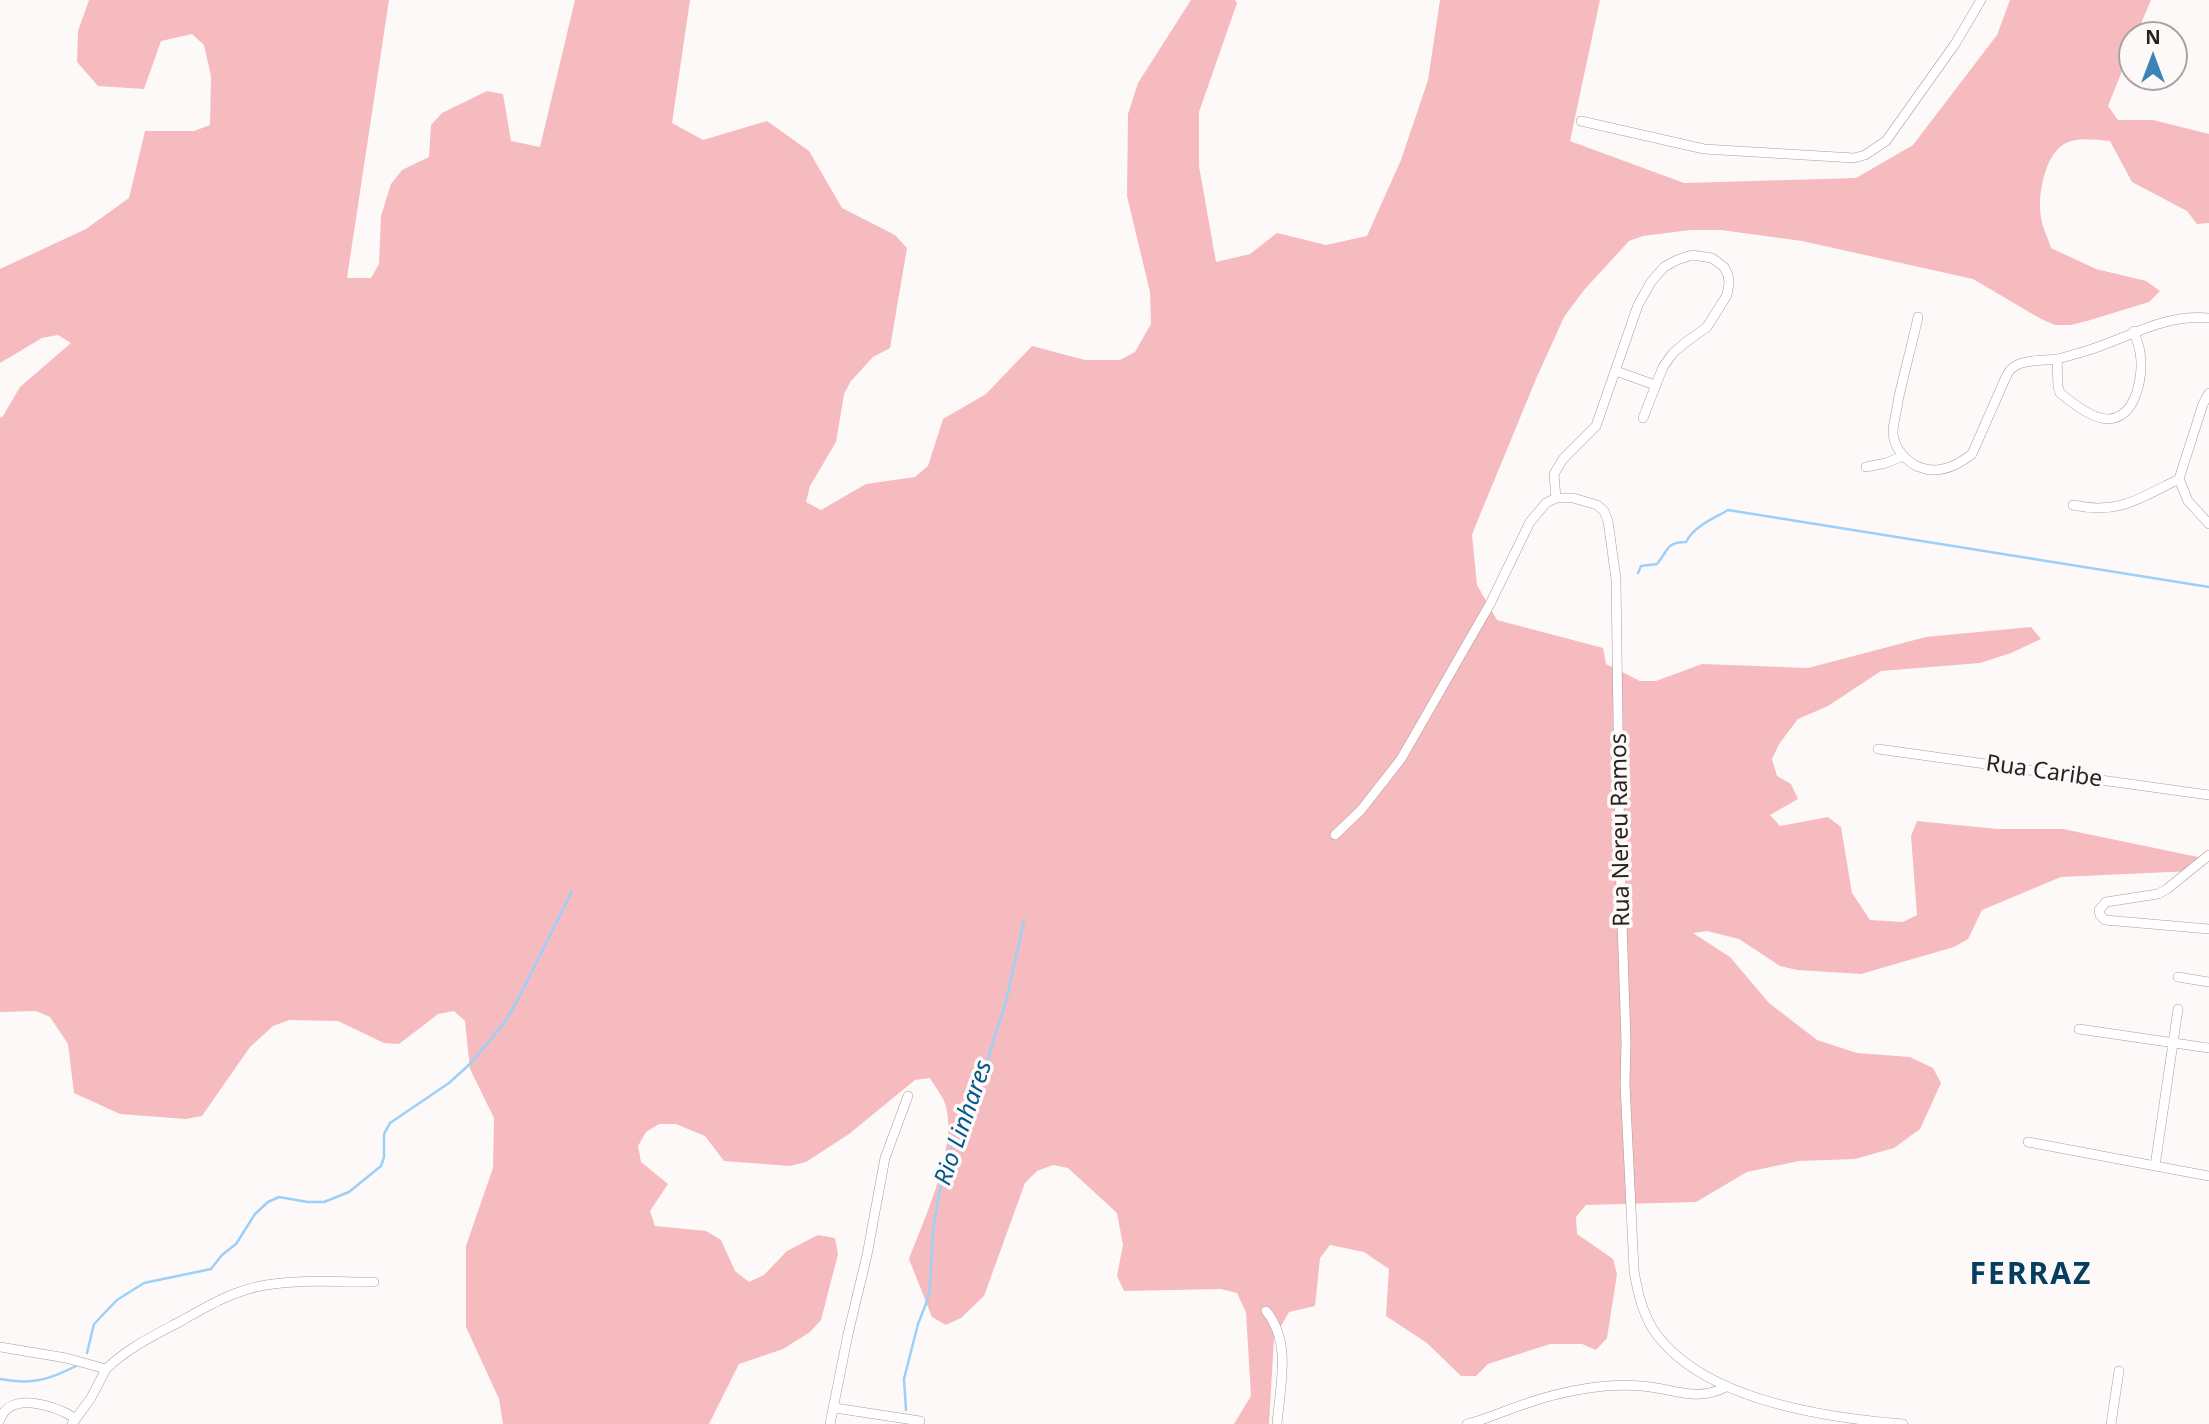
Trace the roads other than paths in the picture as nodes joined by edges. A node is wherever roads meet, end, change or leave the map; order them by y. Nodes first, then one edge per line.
1 (1980, 0) edge
2 (1581, 121) dead end
3 (1918, 317) dead end
4 (2209, 318) edge
5 (2134, 331) junction
6 (2057, 359) junction
7 (1616, 371) junction
8 (1655, 385) junction
9 (2209, 393) edge
10 (1643, 418) dead end
11 (1903, 456) junction
12 (1866, 467) dead end
13 (2179, 479) junction
14 (1556, 498) junction
15 (2073, 505) dead end
16 (2209, 524) edge
17 (1878, 749) dead end
18 (2209, 795) edge
19 (1335, 835) dead end
20 (2209, 855) edge
21 (2209, 929) edge
22 (2178, 977) dead end
23 (2209, 982) edge
24 (2178, 1009) dead end
25 (2079, 1029) dead end
26 (2173, 1042) junction
27 (2209, 1048) edge
28 (908, 1096) dead end
29 (2028, 1142) dead end
30 (2155, 1166) junction
31 (2209, 1176) edge
32 (374, 1282) dead end
33 (1266, 1311) dead end
34 (0, 1347) edge
35 (106, 1369) junction
36 (2119, 1371) dead end
37 (1726, 1387) junction
38 (835, 1408) junction
39 (0, 1420) edge
40 (74, 1421) edge
41 (920, 1421) dead end
42 (830, 1424) edge
43 (1277, 1424) edge
44 (1467, 1424) edge
45 (1903, 1424) edge
46 (2111, 1424) edge

1 - 2 street
3 - 11 street
4 - 5 street
5 - 6 street
5 - 6 street
6 - 11 street
7 - 8 street
7 - 8 street
7 - 14 street
8 - 10 street
9 - 13 street
11 - 12 street
13 - 15 street
13 - 16 street
14 - 19 street
14 - 37 street, Rua Nereu Ramos
17 - 18 street, Rua Caribe
20 - 21 street
22 - 23 street
24 - 26 street
25 - 26 street
26 - 27 street
26 - 30 street
28 - 38 street
29 - 30 street
30 - 31 street
32 - 35 street
33 - 43 street
34 - 35 street
35 - 40 street
36 - 46 street
37 - 44 street
37 - 45 street, Rua Nereu Ramos
38 - 41 street
38 - 42 street
39 - 40 street

